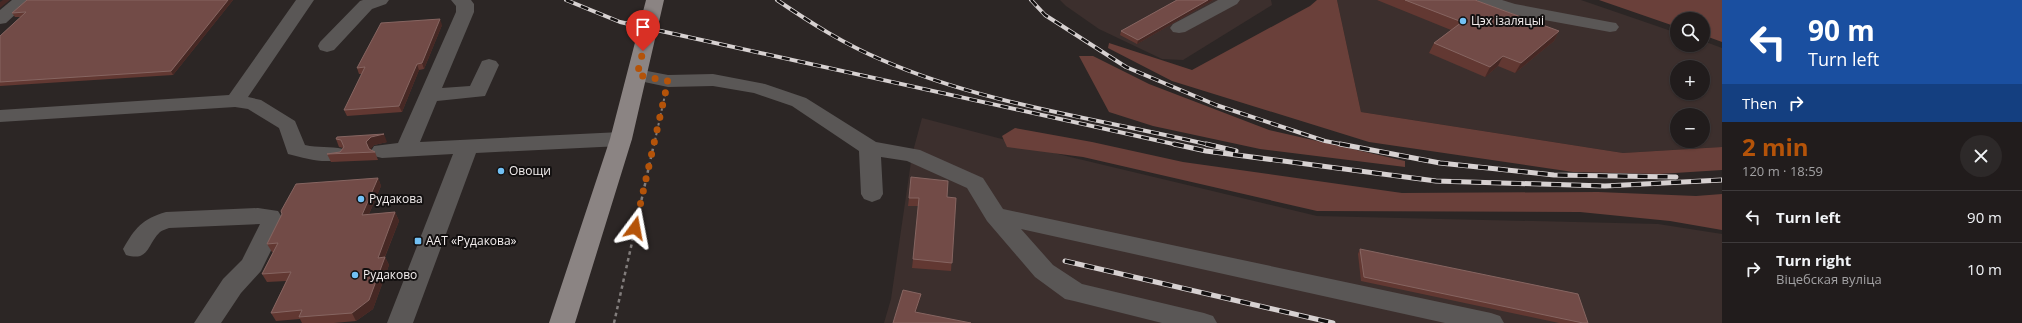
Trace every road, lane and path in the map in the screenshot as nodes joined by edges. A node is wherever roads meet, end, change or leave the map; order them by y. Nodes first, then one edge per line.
1 (22, 0) edge
2 (305, 0) edge
3 (380, 0) edge
4 (460, 0) edge
5 (655, 0) edge
6 (1231, 0) edge
7 (1486, 0) edge
8 (0, 18) edge
9 (1610, 27) dead end
10 (1179, 28) dead end
11 (327, 46) dead end
12 (489, 66) dead end
13 (637, 75) junction
14 (668, 81) junction
15 (430, 95) junction
16 (235, 101) junction
17 (0, 116) edge
18 (621, 138) junction
19 (467, 147) junction
20 (870, 148) junction
21 (406, 150) junction
22 (382, 151) dead end
23 (335, 154) edge
24 (872, 194) dead end
25 (995, 216) junction
26 (135, 249) dead end
27 (207, 323) edge
28 (400, 323) edge
29 (562, 323) edge
30 (614, 323) edge
31 (1204, 323) edge
32 (1491, 323) edge

1 - 8 lane
2 - 16 lane
3 - 11 lane
4 - 15 lane
5 - 13 main road
6 - 10 lane
7 - 9 lane
12 - 15 lane
13 - 14 lane
13 - 18 main road
14 - 20 lane
14 - 30 path
15 - 21 lane
16 - 17 lane
16 - 23 lane
18 - 19 lane
18 - 29 main road
19 - 21 lane
19 - 28 lane
20 - 24 lane
20 - 25 lane
21 - 22 lane
25 - 31 lane
25 - 32 lane
26 - 27 lane

